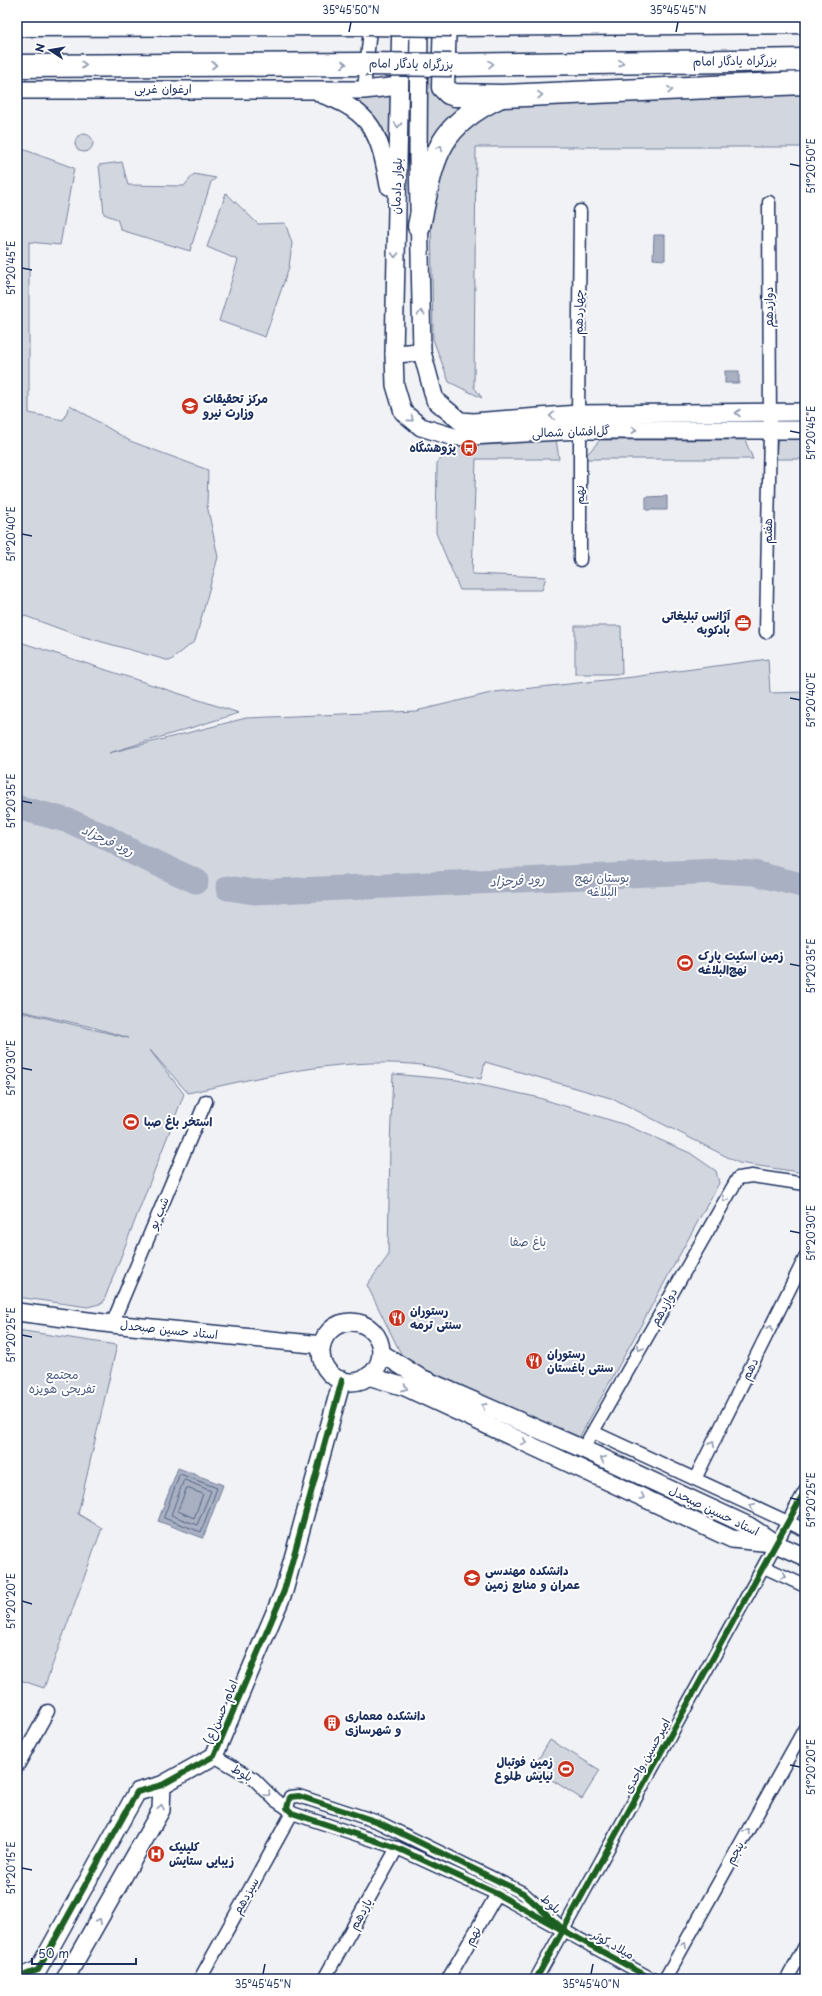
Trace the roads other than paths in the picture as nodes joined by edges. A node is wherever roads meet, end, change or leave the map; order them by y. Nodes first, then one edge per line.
1 (401, 17) edge
2 (419, 17) edge
3 (368, 21) edge
4 (448, 21) edge
5 (805, 22) edge
6 (17, 25) edge
7 (805, 60) edge
8 (17, 66) edge
9 (805, 83) edge
10 (399, 86) junction
11 (17, 90) edge
12 (310, 90) junction
13 (364, 90) junction
14 (501, 96) junction
15 (769, 202) dead end
16 (580, 211) dead end
17 (396, 224) junction
18 (419, 226) junction
19 (422, 352) junction
20 (394, 354) junction
21 (805, 412) edge
22 (770, 413) junction
23 (579, 422) junction
24 (770, 430) junction
25 (805, 430) edge
26 (580, 560) dead end
27 (766, 632) dead end
28 (206, 1101) dead end
29 (805, 1184) edge
30 (805, 1258) edge
31 (17, 1312) edge
32 (112, 1324) junction
33 (322, 1345) junction
34 (381, 1354) junction
35 (368, 1376) junction
36 (342, 1380) junction
37 (593, 1432) junction
38 (583, 1449) junction
39 (695, 1479) junction
40 (805, 1492) edge
41 (788, 1522) junction
42 (805, 1530) edge
43 (776, 1544) junction
44 (805, 1557) edge
45 (764, 1567) junction
46 (805, 1586) edge
47 (48, 1710) dead end
48 (805, 1728) edge
49 (214, 1756) junction
50 (17, 1767) edge
51 (162, 1785) junction
52 (289, 1810) junction
53 (397, 1848) junction
54 (497, 1894) junction
55 (564, 1930) junction
56 (805, 1946) edge
57 (39, 1974) edge
58 (17, 1978) edge
59 (66, 1979) edge
60 (200, 1979) edge
61 (324, 1979) edge
62 (448, 1979) edge
63 (536, 1979) edge
64 (652, 1979) edge
65 (665, 1979) edge
66 (787, 1979) edge

1 - 10 street, بلوار دادمان
2 - 18 street, بلوار دادمان
3 - 4 highway, bridge
3 - 6 highway
3 - 13 street
4 - 5 highway
4 - 14 highway
8 -> 7 highway, بزرگراه یادگار امام, bridge
14 -> 9 highway
10 - 13 street, ارغوان غربی
10 -> 17 street, بلوار دادمان
11 - 12 street, ارغوان غربی
12 - 13 street, ارغوان غربی
12 - 17 street, ارغوان غربی
18 -> 14 highway
15 - 22 street, دوازدهم
16 - 23 street, چهاردهم
17 -> 20 street, بلوار دادمان
19 -> 18 street, بلوار دادمان
19 - 20 street
23 -> 19 street, گل‌افشان شمالی
20 -> 23 street, گل‌افشان شمالی
21 - 22 street, گل‌افشان شمالی
22 -> 23 street, گل‌افشان شمالی
22 - 24 street, دوازدهم
23 -> 24 street, گل‌افشان شمالی
23 - 26 street, نهم
24 - 25 street, گل‌افشان شمالی
24 - 27 street, هفتم
28 - 32 street, شب بو
29 -> 37 street, دوازدهم
39 -> 30 street, دهم
31 - 32 street, استاد حسین صبحدل
32 - 33 street, استاد حسین صبحدل
33 - 34 street
33 - 36 street
34 - 35 street
38 -> 34 street, استاد حسین صبحدل
35 - 36 street
35 -> 43 street, استاد حسین صبحدل
36 - 49 street, امام حسن(ع)
37 - 38 street, دوازدهم
37 - 39 street
43 -> 38 street, استاد حسین صبحدل
41 -> 39 street
40 - 41 street, امیرحسین واحدی
41 - 42 street
41 - 43 street, امیرحسین واحدی
43 - 44 street
43 - 45 street, امیرحسین واحدی
45 -> 46 street
45 - 55 street, امیرحسین واحدی
47 - 50 street
65 -> 48 street, پنجم
49 - 51 street, امام حسن(ع)
49 -> 52 street, بلوط
51 - 57 street, امام حسن(ع)
59 -> 51 street
52 - 53 street, بلوط
52 - 55 street, بلوط
52 - 60 street, سیزدهم
53 - 54 street, بلوط
53 - 61 street, یازدهم
54 - 55 street, بلوط
54 - 62 street, نهم
55 - 63 street, امیرحسین واحدی
55 - 64 street, میلاد کوثر
56 - 66 street
57 - 58 street, امام حسن(ع)

